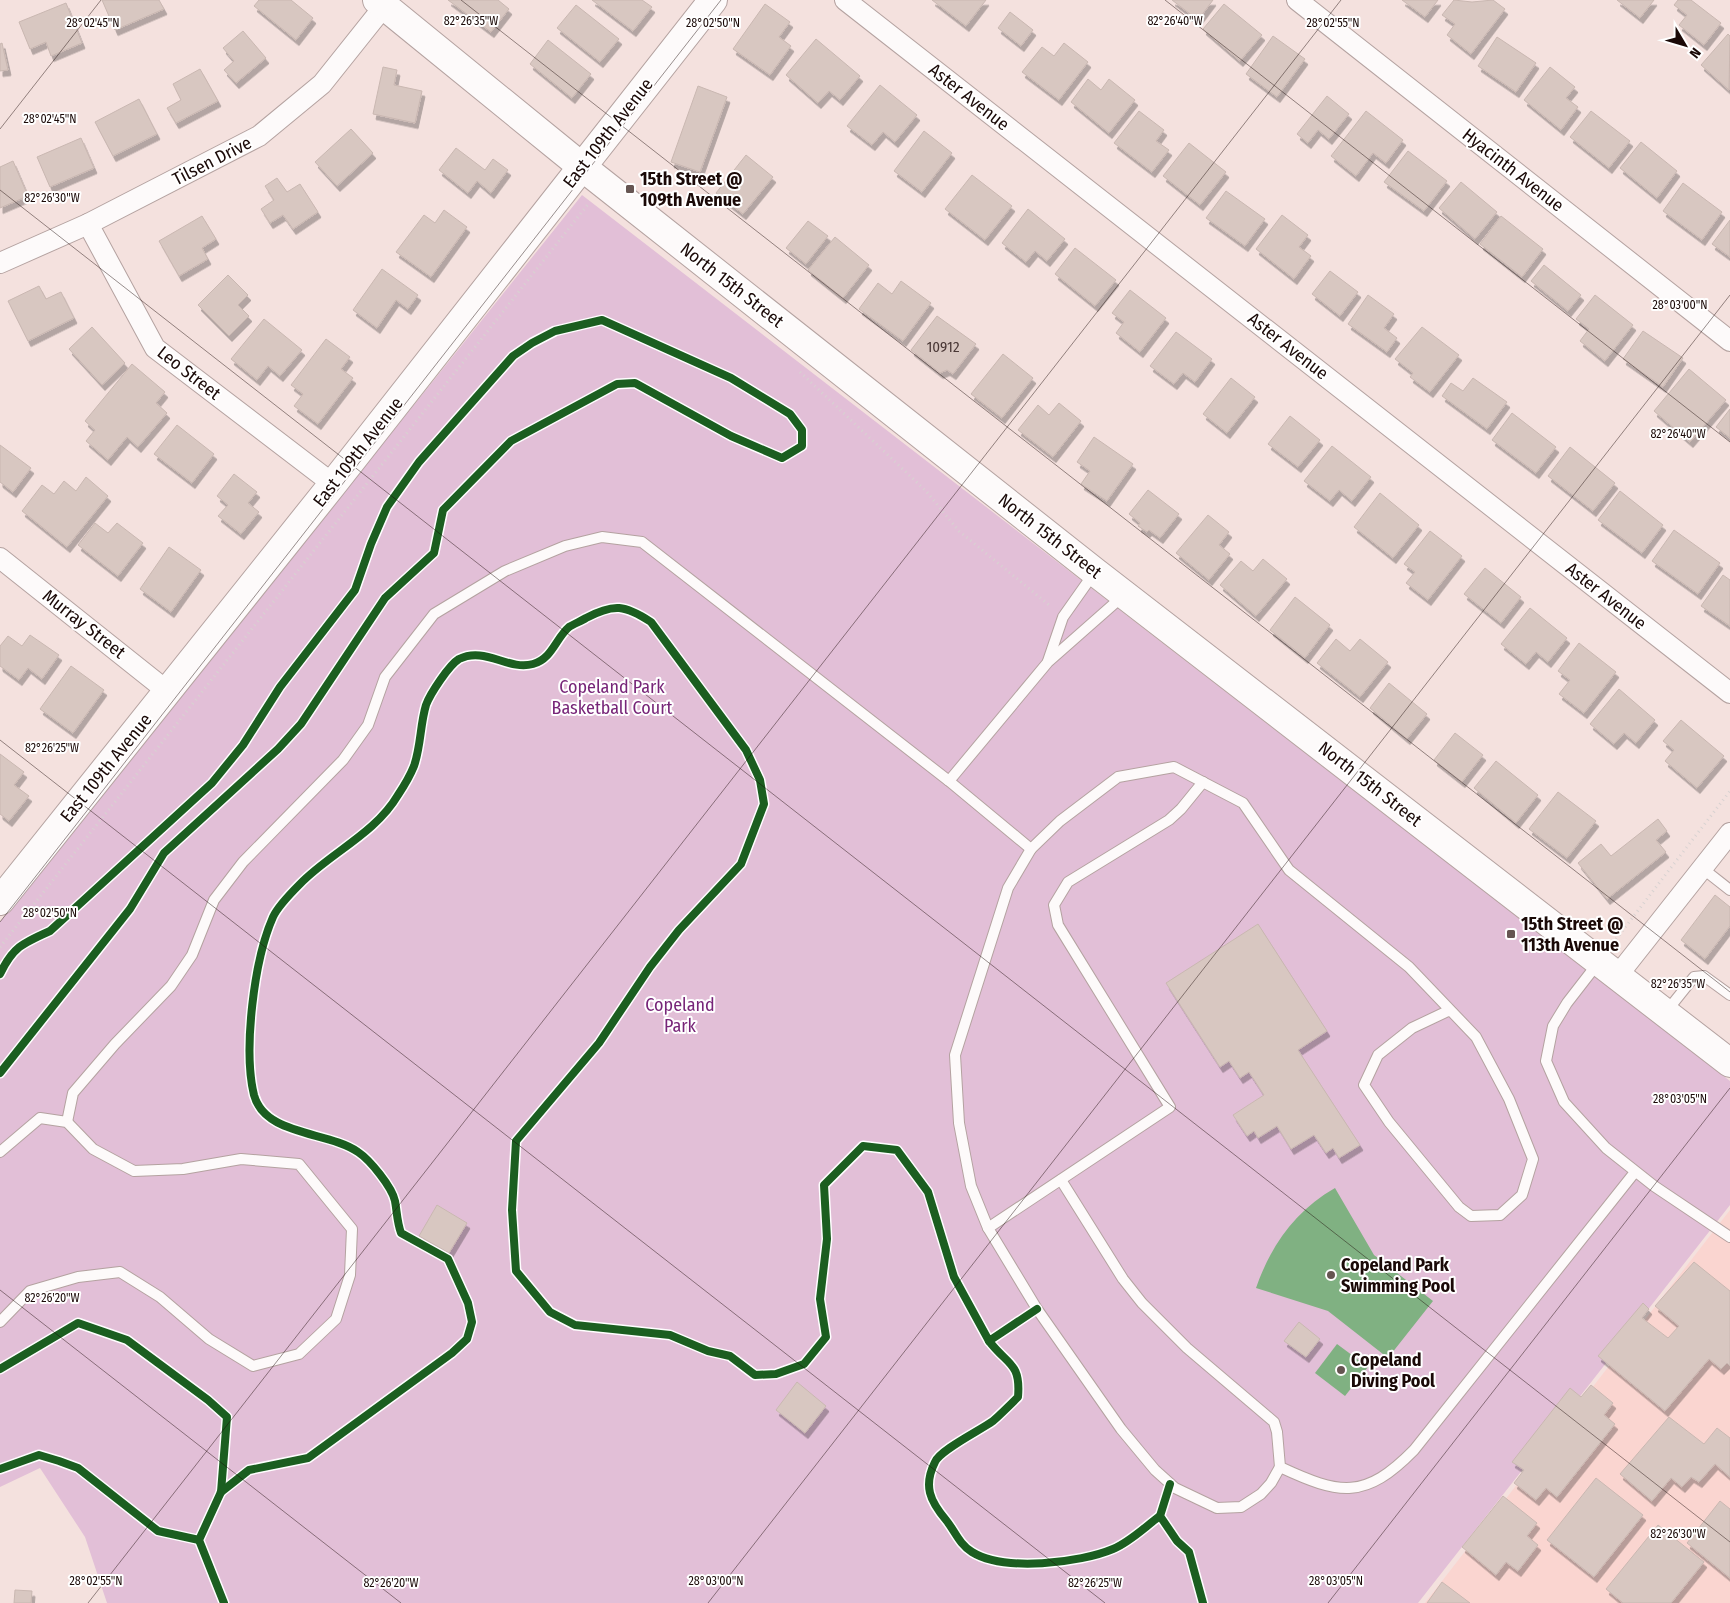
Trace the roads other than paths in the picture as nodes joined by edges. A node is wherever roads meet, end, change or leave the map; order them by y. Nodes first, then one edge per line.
1 (713, 0) edge
2 (845, 0) edge
3 (1297, 0) edge
4 (384, 2) edge
5 (581, 166) junction
6 (88, 224) junction
7 (0, 263) edge
8 (1730, 340) edge
9 (333, 484) junction
10 (0, 558) edge
11 (1095, 572) junction
12 (1125, 594) junction
13 (1048, 662) junction
14 (167, 691) junction
15 (1730, 693) edge
16 (949, 781) junction
17 (1203, 782) junction
18 (1730, 833) edge
19 (1031, 849) junction
20 (1702, 868) junction
21 (1730, 890) edge
22 (1, 897) edge
23 (1609, 968) junction
24 (1730, 995) edge
25 (1450, 1010) junction
26 (1666, 1012) junction
27 (1730, 1063) edge
28 (67, 1122) junction
29 (0, 1152) edge
30 (1636, 1172) junction
31 (1061, 1180) junction
32 (988, 1228) junction
33 (1730, 1237) edge
34 (0, 1322) edge
35 (1280, 1467) junction

1 - 5 street, East 109th Avenue
2 - 15 street, Aster Avenue
3 - 8 street, Hyacinth Avenue
4 - 5 street, North 15th Street
4 - 6 street, Tilsen Drive
5 - 9 street, East 109th Avenue
5 - 11 street, North 15th Street
6 - 7 street, Tilsen Drive
6 - 9 street, Leo Street
9 - 14 street, East 109th Avenue
10 - 14 street, Murray Street
11 - 12 street, North 15th Street
11 - 13 lane
12 - 13 lane
12 - 23 street, North 15th Street
13 - 16 lane
14 - 22 street, East 109th Avenue
16 - 19 lane
16 - 28 lane
17 - 19 lane
17 - 25 lane
17 - 31 lane
18 - 20 street
19 - 32 lane
20 - 21 lane
20 - 23 street
23 - 26 street, North 15th Street
23 - 30 lane
24 - 26 lane
25 - 25 lane
26 - 27 street, North 15th Street
28 - 29 lane
28 - 34 lane
30 - 33 lane
30 - 35 lane
31 - 32 lane
31 - 35 lane
32 - 35 lane

